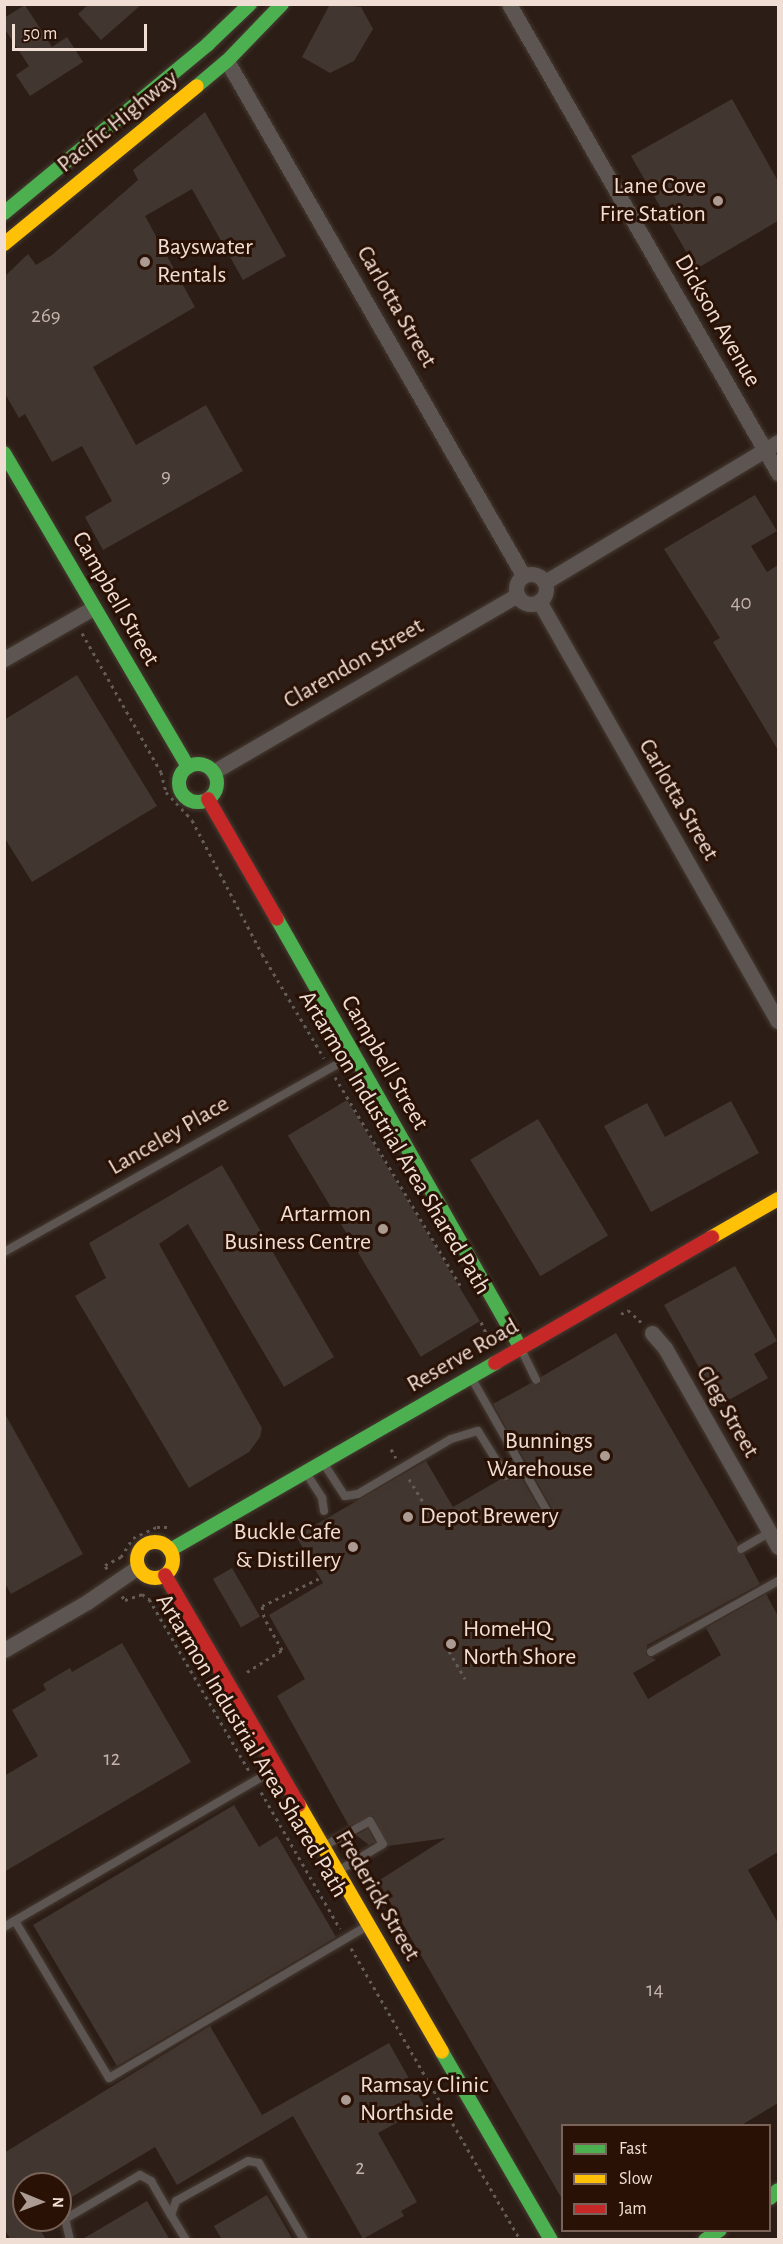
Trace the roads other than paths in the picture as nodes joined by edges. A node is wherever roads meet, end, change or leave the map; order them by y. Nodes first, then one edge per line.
1 (250, 4) edge
2 (282, 4) edge
3 (509, 4) edge
4 (227, 61) junction
5 (4, 213) edge
6 (4, 244) edge
7 (778, 442) edge
8 (765, 449) junction
9 (4, 453) edge
10 (778, 473) edge
11 (523, 575) junction
12 (545, 582) junction
13 (517, 595) junction
14 (539, 602) junction
15 (93, 608) junction
16 (4, 659) edge
17 (188, 767) junction
18 (213, 772) junction
19 (207, 799) junction
20 (778, 1021) edge
21 (353, 1055) junction
22 (778, 1199) edge
23 (4, 1252) edge
24 (652, 1332) dead end
25 (521, 1349) junction
26 (471, 1378) junction
27 (536, 1380) dead end
28 (323, 1462) junction
29 (306, 1473) junction
30 (506, 1476) dead end
31 (324, 1511) dead end
32 (547, 1511) dead end
33 (770, 1532) junction
34 (778, 1546) edge
35 (741, 1549) dead end
36 (170, 1550) junction
37 (138, 1567) junction
38 (165, 1575) junction
39 (778, 1581) edge
40 (4, 1650) edge
41 (651, 1652) dead end
42 (278, 1768) junction
43 (323, 1847) junction
44 (337, 1872) junction
45 (15, 1921) junction
46 (368, 1925) junction
47 (4, 1927) edge
48 (171, 2215) junction
49 (70, 2240) edge
50 (186, 2240) edge
51 (304, 2240) edge
52 (551, 2240) edge

1 - 5 street, Pacific Highway
2 - 4 street, Pacific Highway
3 - 8 street, Dickson Avenue
4 - 6 street, Pacific Highway
4 - 11 street, Carlotta Street
7 - 8 street
8 - 10 street, Dickson Avenue
8 - 12 street
9 - 15 street, Campbell Street
11 - 12 street
11 - 13 street
12 - 14 street
13 - 14 street
13 - 18 street, Clarendon Street
14 - 20 street, Carlotta Street
15 - 16 street
15 - 17 street, Campbell Street
17 - 18 street
17 - 19 street
18 - 19 street
19 - 21 street, Campbell Street
21 - 23 lane, Lanceley Place
21 - 25 street, Campbell Street
22 - 25 street, Reserve Road
24 - 33 street, Cleg Street
25 - 26 street, Reserve Road
25 - 27 lane
26 - 28 street, Reserve Road
26 - 32 lane
28 - 29 street, Reserve Road
28 - 30 lane
29 - 31 lane
29 - 36 street, Reserve Road
33 - 34 street, Cleg Street
33 - 35 lane
36 - 37 street
36 - 38 street
37 - 38 street
37 - 40 street
38 - 42 street, Frederick Street
39 - 41 lane
42 - 43 street, Frederick Street
42 - 45 lane
43 - 44 street, Frederick Street
43 - 44 lane
44 - 46 street, Frederick Street
45 - 46 lane
45 - 47 lane
46 - 52 street, Frederick Street
48 - 49 lane
48 - 50 lane
48 - 51 lane

